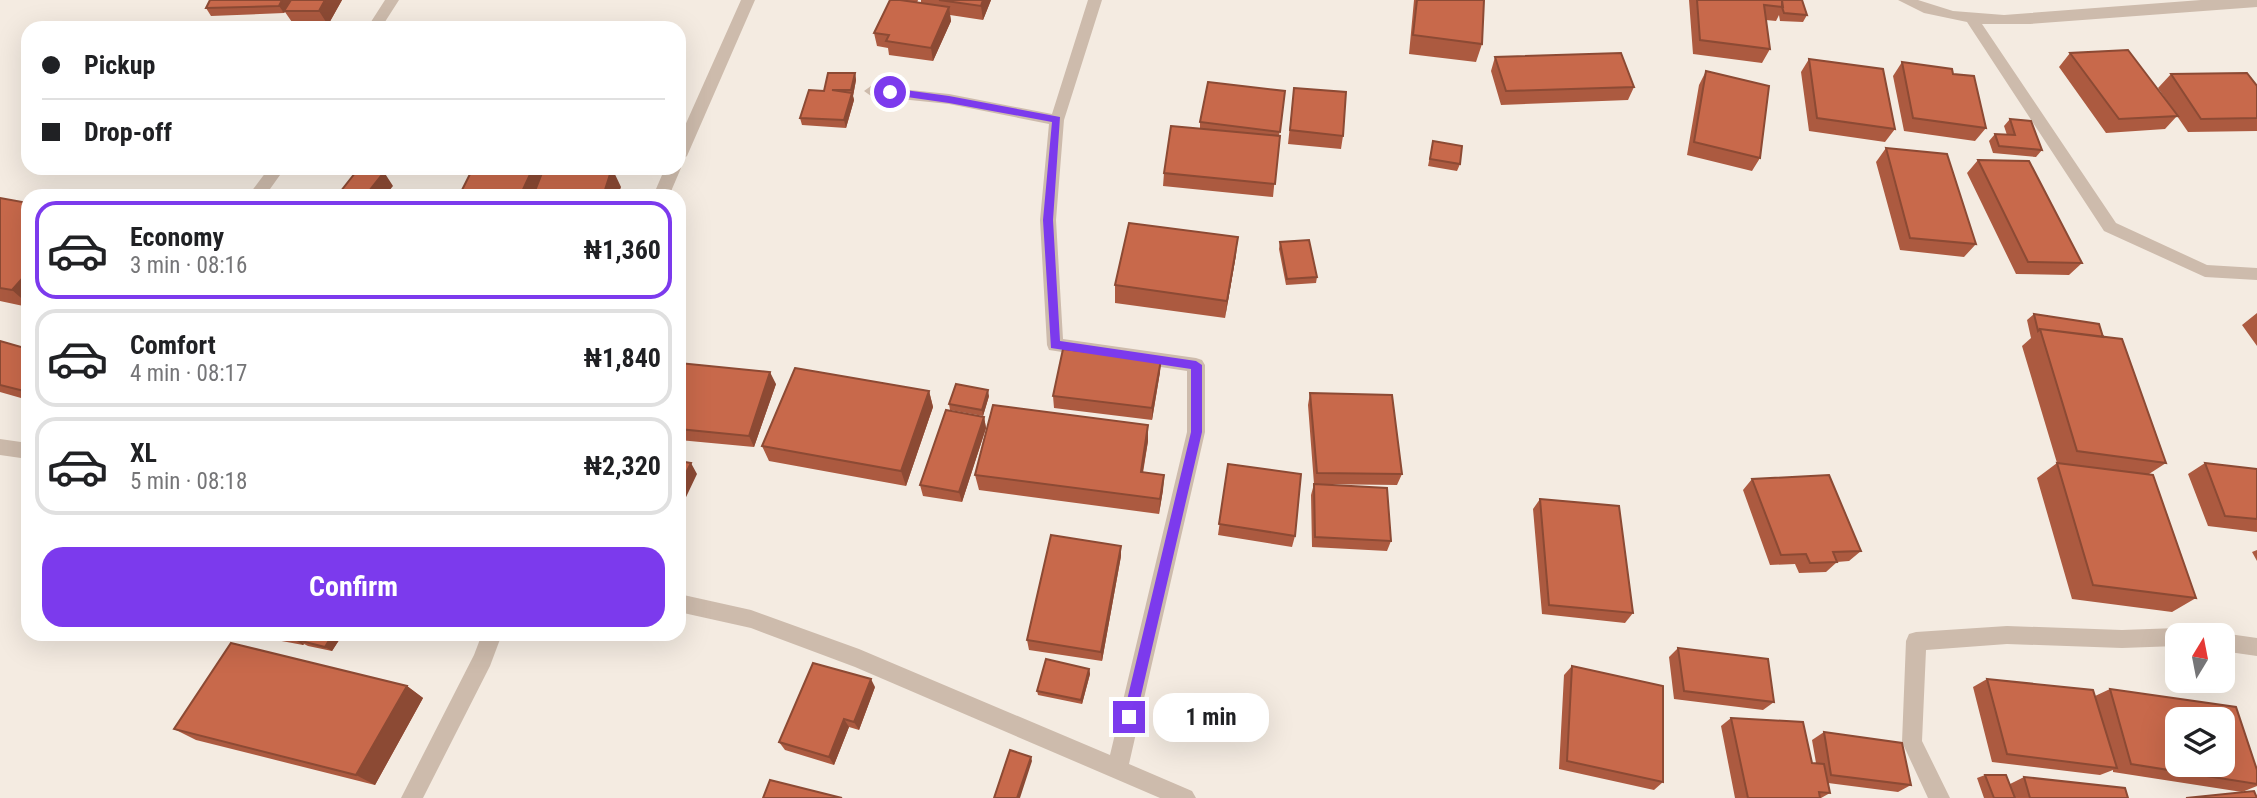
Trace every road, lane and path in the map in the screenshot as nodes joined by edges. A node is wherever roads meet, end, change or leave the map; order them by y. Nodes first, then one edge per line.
1 (392, 0) edge
2 (748, 0) edge
3 (1095, 0) edge
4 (1905, 0) edge
5 (2257, 2) edge
6 (1972, 19) junction
7 (378, 21) edge
8 (871, 91) dead end
9 (1057, 120) junction
10 (686, 140) edge
11 (2257, 274) edge
12 (0, 447) edge
13 (21, 451) edge
14 (686, 605) edge
15 (2165, 637) edge
16 (489, 641) edge
17 (2235, 644) edge
18 (2257, 647) edge
19 (1117, 769) junction
20 (412, 798) edge
21 (1185, 798) edge
22 (1939, 798) edge

1 - 7 street
2 - 10 street
3 - 9 street
4 - 6 street
5 - 6 street
6 - 11 street
8 - 9 street
9 - 19 street
12 - 13 street
14 - 19 street
15 - 22 street
16 - 20 street
17 - 18 street
19 - 21 street

